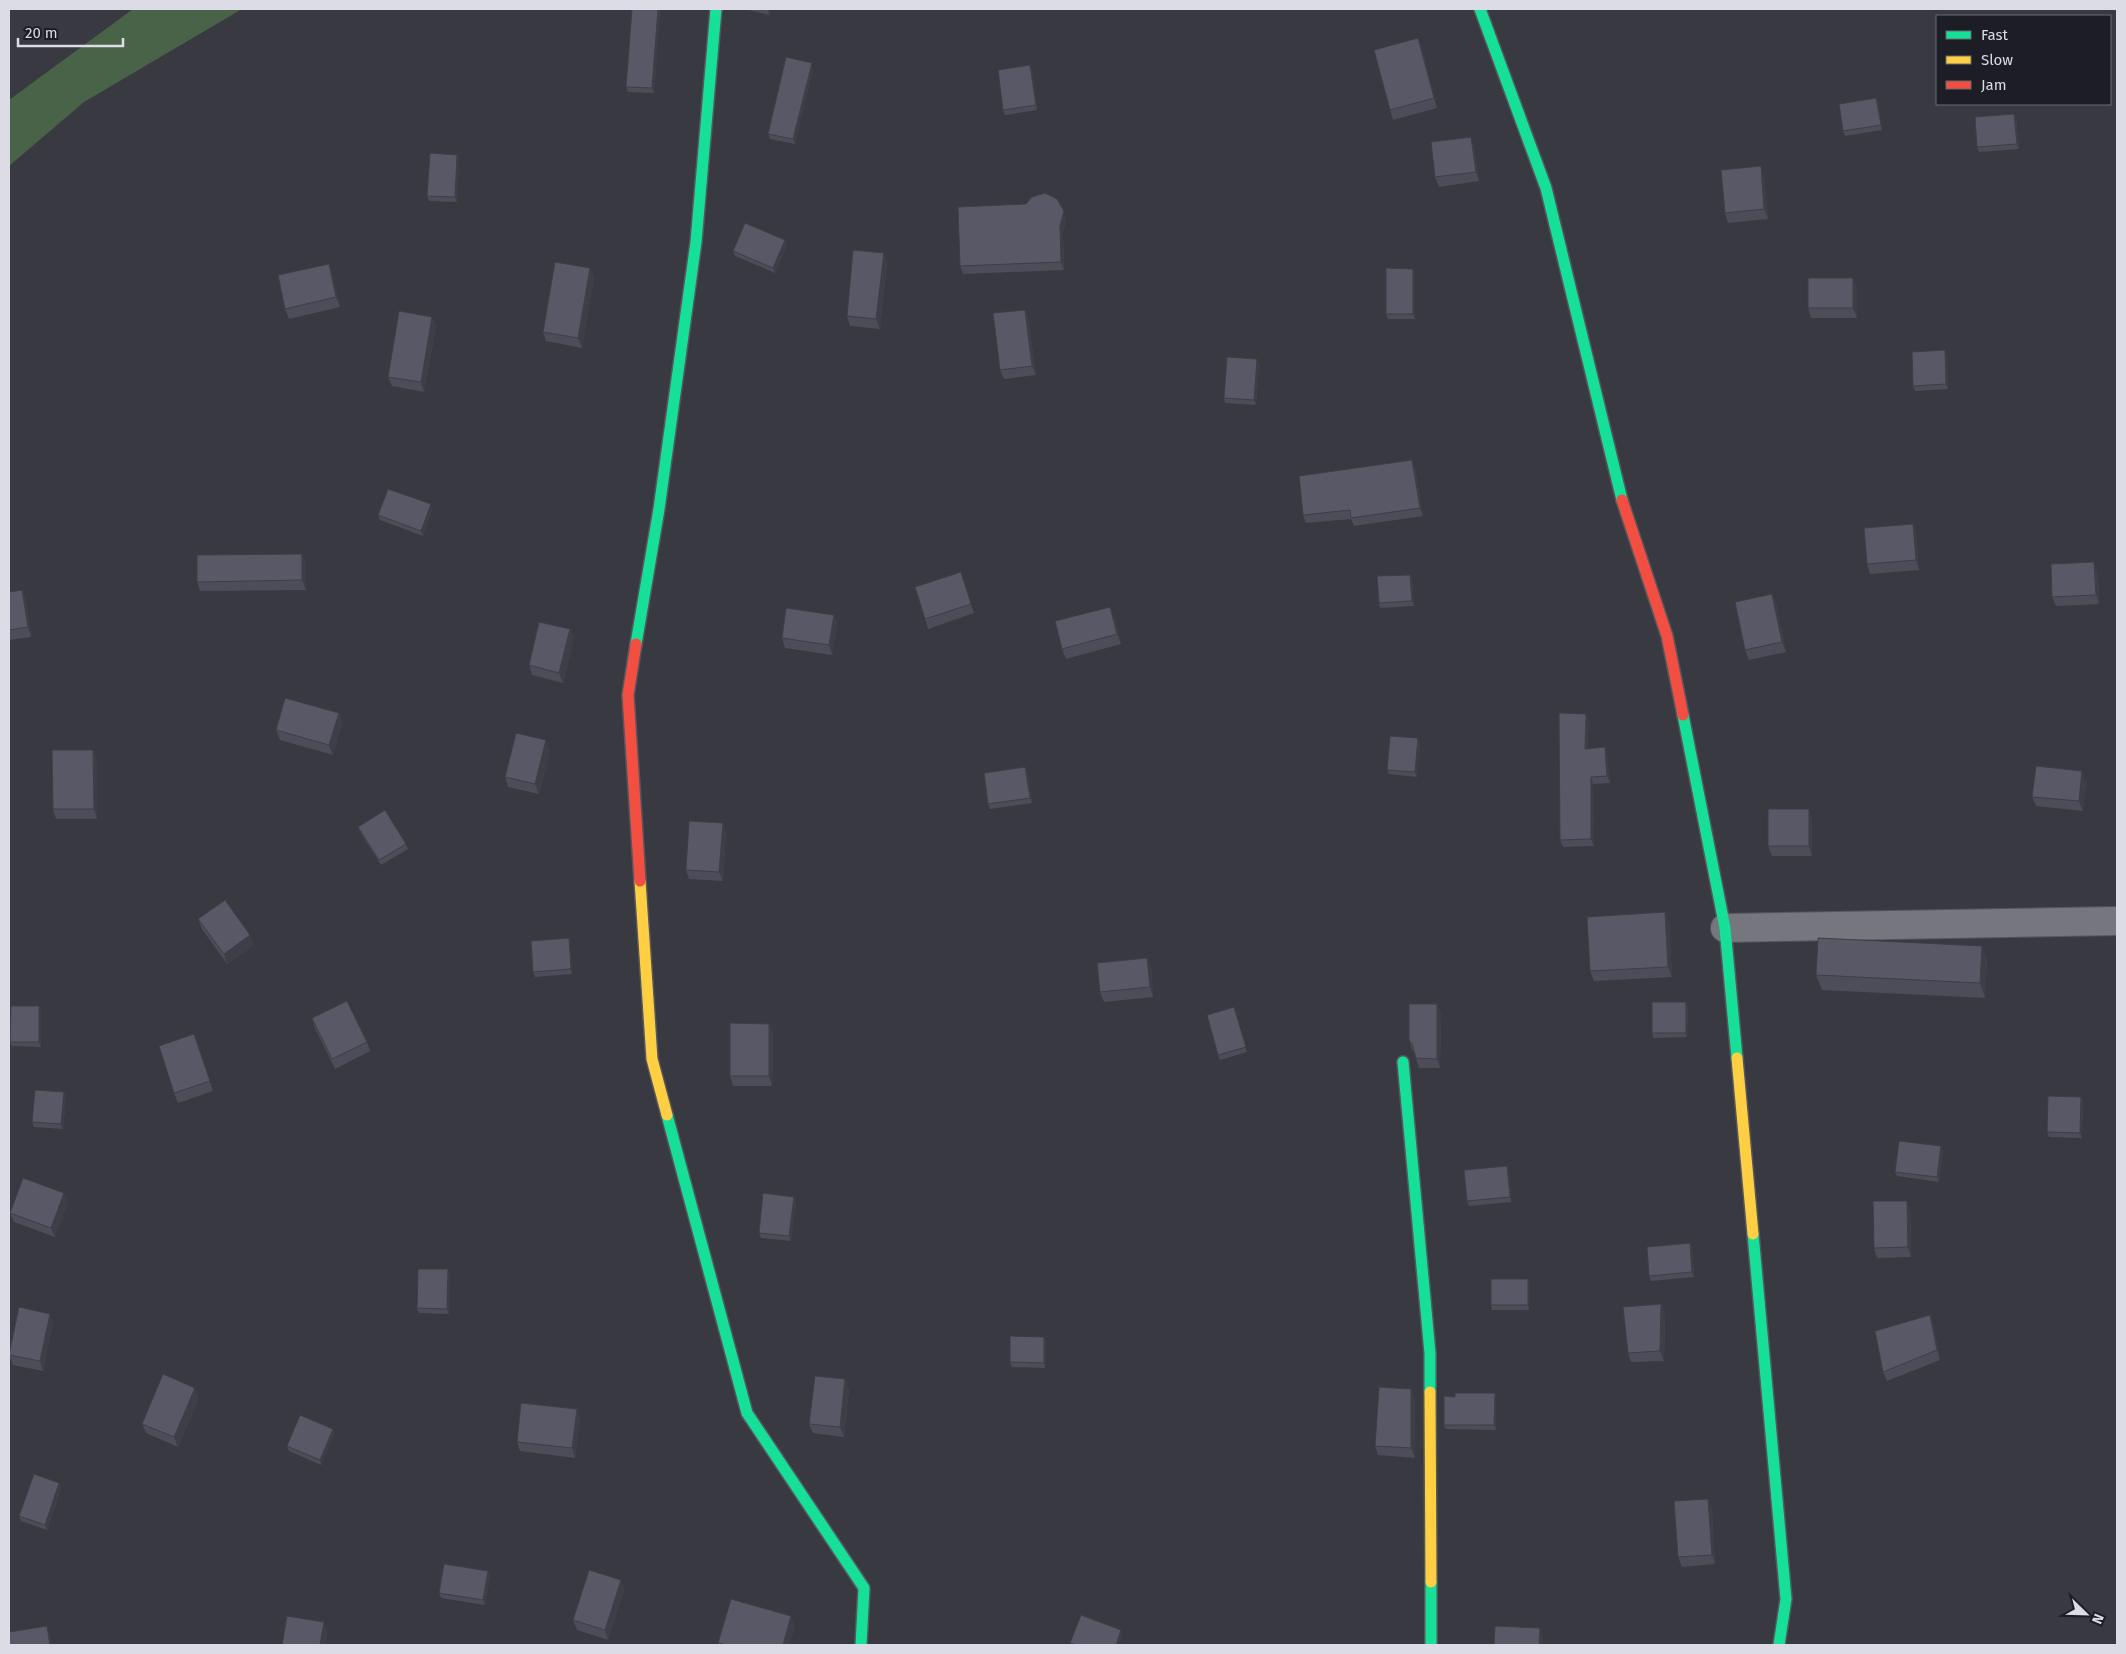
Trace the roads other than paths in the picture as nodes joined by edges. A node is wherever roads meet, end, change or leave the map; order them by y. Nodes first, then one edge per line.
1 (716, 9) edge
2 (1480, 9) edge
3 (2117, 921) edge
4 (1725, 928) junction
5 (1403, 1062) dead end
6 (861, 1645) edge
7 (1431, 1645) edge
8 (1780, 1645) edge

1 - 6 street
2 - 4 street
3 - 4 street
4 - 8 street
5 - 7 street

